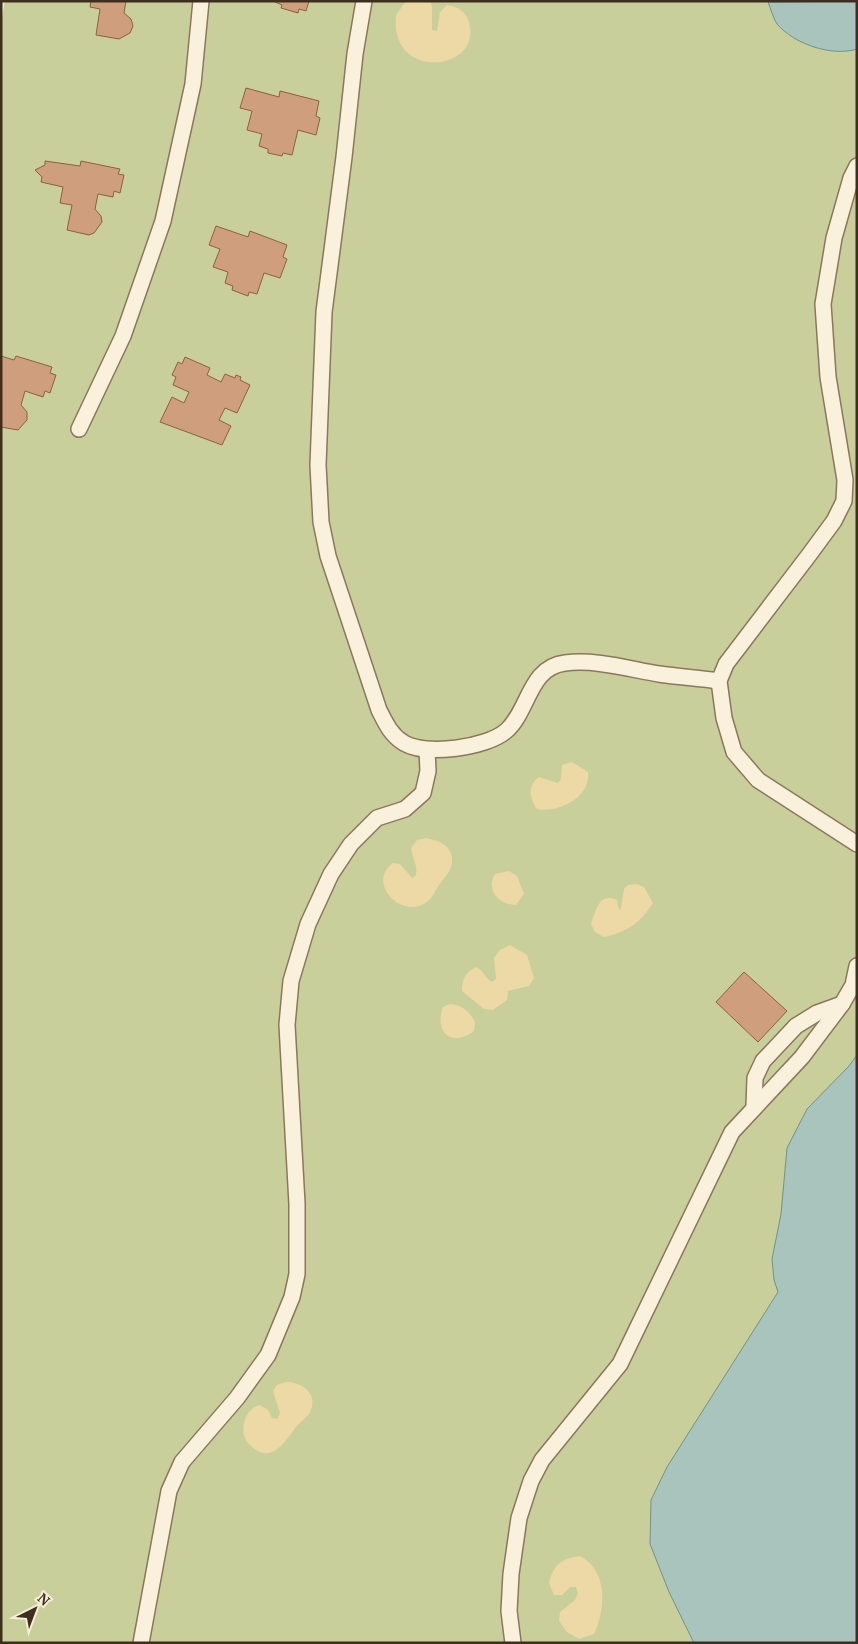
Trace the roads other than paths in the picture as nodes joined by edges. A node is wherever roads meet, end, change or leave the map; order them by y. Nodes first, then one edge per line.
1 (201, 1) edge
2 (364, 1) edge
3 (857, 166) edge
4 (78, 429) dead end
5 (719, 680) junction
6 (427, 750) junction
7 (857, 844) edge
8 (857, 966) edge
9 (842, 1004) junction
10 (754, 1106) junction
11 (141, 1643) edge
12 (513, 1643) edge

1 - 4 lane
2 - 6 lane
3 - 5 lane
5 - 6 lane
5 - 7 lane
6 - 11 lane
8 - 9 lane
9 - 10 lane
9 - 10 lane
10 - 12 lane

